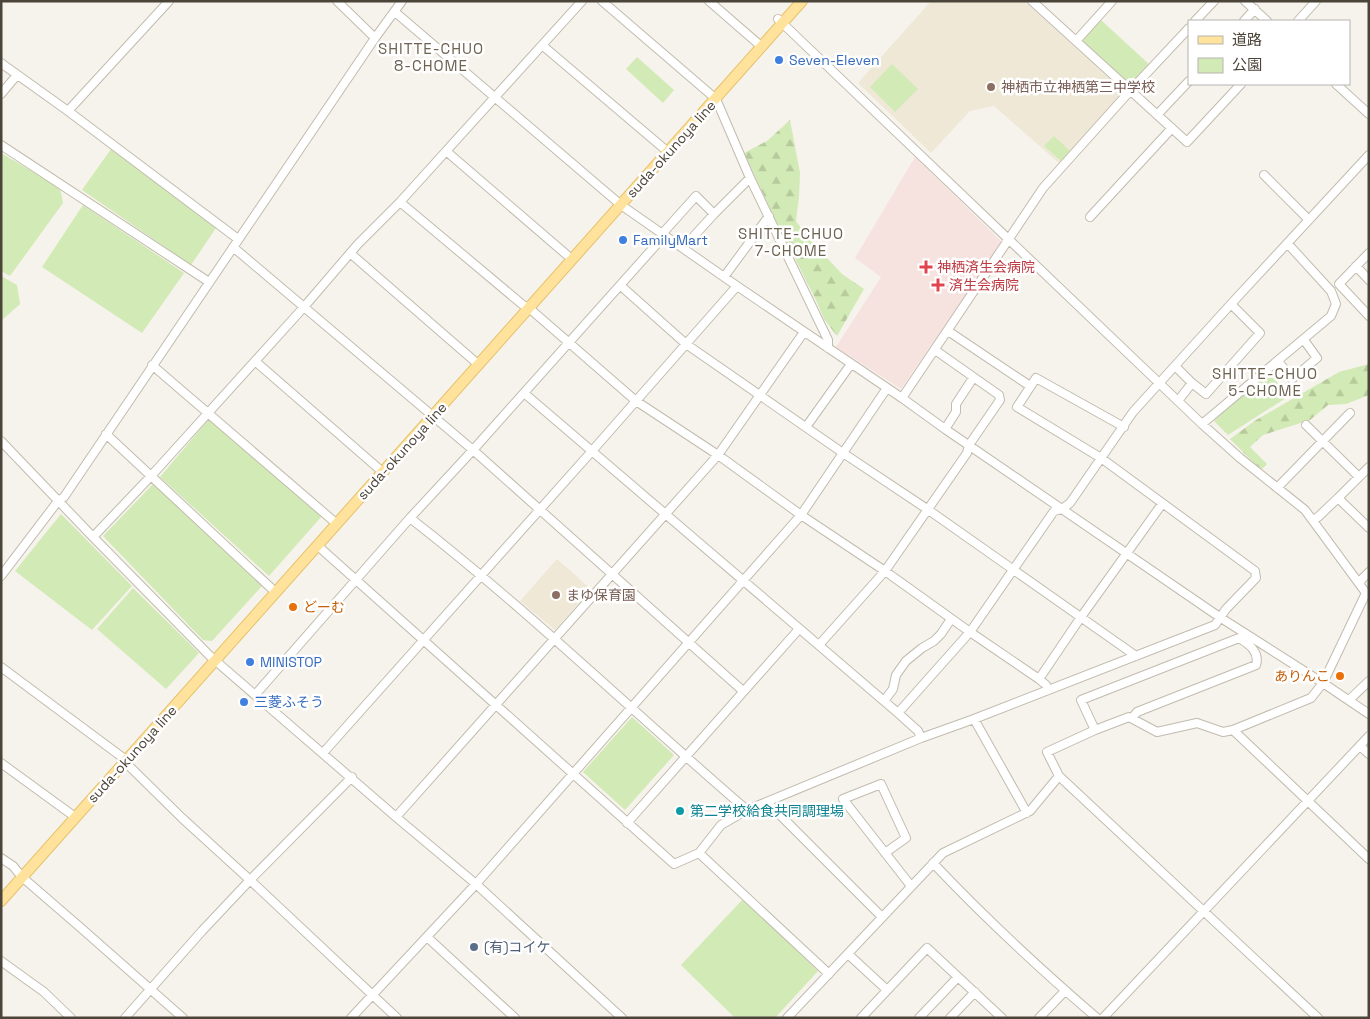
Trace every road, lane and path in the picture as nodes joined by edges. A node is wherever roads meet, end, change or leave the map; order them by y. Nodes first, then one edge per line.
1 (169, 1) edge
2 (337, 1) edge
3 (402, 1) edge
4 (582, 1) edge
5 (602, 1) edge
6 (710, 1) edge
7 (793, 1) edge
8 (802, 1) edge
9 (1032, 1) edge
10 (1112, 1) edge
11 (1214, 1) edge
12 (1245, 1) edge
13 (1316, 1) edge
14 (1255, 9) junction
15 (395, 12) junction
16 (1196, 20) edge
17 (1245, 20) edge
18 (1266, 20) edge
19 (1299, 20) edge
20 (780, 21) junction
21 (1188, 29) edge
22 (375, 38) junction
23 (1076, 41) junction
24 (542, 45) junction
25 (759, 45) junction
26 (1, 63) edge
27 (17, 75) junction
28 (1188, 82) edge
29 (1240, 85) edge
30 (1337, 85) edge
31 (1130, 90) junction
32 (1, 94) edge
33 (495, 97) junction
34 (713, 97) junction
35 (68, 111) junction
36 (1369, 114) edge
37 (1158, 115) junction
38 (1172, 128) junction
39 (1, 144) edge
40 (665, 150) junction
41 (446, 151) junction
42 (1368, 160) edge
43 (1264, 175) dead end
44 (750, 178) junction
45 (400, 202) junction
46 (618, 203) junction
47 (714, 214) junction
48 (769, 216) junction
49 (1090, 217) dead end
50 (1309, 220) junction
51 (663, 235) junction
52 (1010, 239) junction
53 (238, 240) junction
54 (1288, 244) junction
55 (233, 248) junction
56 (683, 248) junction
57 (350, 253) junction
58 (1369, 253) edge
59 (567, 256) junction
60 (1356, 266) junction
61 (724, 277) junction
62 (1369, 280) edge
63 (209, 282) junction
64 (621, 286) junction
65 (737, 286) junction
66 (1231, 304) junction
67 (304, 307) junction
68 (526, 307) junction
69 (1369, 316) edge
70 (948, 331) junction
71 (804, 332) junction
72 (1304, 340) junction
73 (569, 343) junction
74 (686, 344) junction
75 (828, 348) junction
76 (934, 350) junction
77 (255, 361) junction
78 (1278, 361) junction
79 (476, 363) junction
80 (851, 364) junction
81 (152, 365) junction
82 (1175, 366) junction
83 (973, 378) junction
84 (1192, 383) junction
85 (1160, 384) junction
86 (1030, 386) junction
87 (887, 388) junction
88 (524, 393) junction
89 (760, 395) junction
90 (902, 398) junction
91 (636, 401) junction
92 (1178, 401) junction
93 (1350, 412) dead end
94 (209, 413) junction
95 (430, 414) junction
96 (1202, 424) junction
97 (1306, 425) dead end
98 (1124, 426) junction
99 (806, 427) junction
100 (945, 429) junction
101 (106, 434) junction
102 (1, 441) edge
103 (1322, 441) junction
104 (969, 445) junction
105 (473, 450) junction
106 (592, 451) junction
107 (843, 453) junction
108 (718, 455) junction
109 (1101, 458) junction
110 (1369, 467) edge
111 (378, 468) junction
112 (151, 476) junction
113 (1359, 477) junction
114 (1277, 488) junction
115 (1338, 498) junction
116 (58, 501) junction
117 (1162, 504) junction
118 (928, 509) junction
119 (1062, 509) junction
120 (540, 510) junction
121 (666, 514) junction
122 (801, 515) junction
123 (410, 518) junction
124 (1313, 520) junction
125 (335, 522) junction
126 (1369, 528) edge
127 (93, 537) junction
128 (318, 546) junction
129 (1126, 554) junction
130 (1012, 570) junction
131 (885, 571) junction
132 (2, 572) edge
133 (1369, 572) edge
134 (481, 575) junction
135 (612, 575) junction
136 (357, 580) junction
137 (743, 581) junction
138 (1360, 584) junction
139 (271, 588) junction
140 (1367, 595) edge
141 (1081, 617) junction
142 (1220, 618) junction
143 (951, 619) junction
144 (799, 629) junction
145 (970, 632) junction
146 (424, 639) junction
147 (554, 640) junction
148 (689, 643) junction
149 (819, 645) junction
150 (1136, 656) junction
151 (212, 658) junction
152 (1, 667) edge
153 (1039, 679) junction
154 (1369, 681) edge
155 (1323, 683) junction
156 (1048, 690) junction
157 (743, 691) junction
158 (255, 695) junction
159 (1349, 700) junction
160 (884, 701) junction
161 (496, 705) junction
162 (630, 708) junction
163 (898, 713) junction
164 (1369, 714) edge
165 (1132, 718) junction
166 (974, 719) junction
167 (1095, 730) junction
168 (1233, 730) junction
169 (1369, 736) edge
170 (921, 738) junction
171 (1360, 746) junction
172 (323, 753) junction
173 (1369, 754) edge
174 (685, 757) junction
175 (124, 760) junction
176 (1, 763) edge
177 (573, 773) junction
178 (1059, 776) junction
179 (352, 777) junction
180 (1307, 801) junction
181 (767, 802) junction
182 (747, 810) junction
183 (1027, 813) junction
184 (71, 814) junction
185 (396, 817) junction
186 (627, 822) junction
187 (698, 853) junction
188 (884, 853) junction
189 (1, 858) edge
190 (1369, 859) edge
191 (933, 863) junction
192 (20, 874) junction
193 (250, 880) junction
194 (476, 884) junction
195 (911, 886) junction
196 (1, 891) edge
197 (1, 901) edge
198 (1203, 912) junction
199 (882, 917) junction
200 (427, 937) junction
201 (848, 954) junction
202 (1, 961) edge
203 (829, 974) junction
204 (958, 977) junction
205 (151, 989) junction
206 (887, 990) junction
207 (1065, 990) junction
208 (974, 992) junction
209 (372, 995) junction
210 (72, 1018) edge
211 (125, 1018) edge
212 (183, 1018) edge
213 (351, 1018) edge
214 (398, 1018) edge
215 (515, 1018) edge
216 (622, 1018) edge
217 (787, 1018) edge
218 (861, 1018) edge
219 (920, 1018) edge
220 (950, 1018) edge
221 (1002, 1018) edge
222 (1039, 1018) edge
223 (1097, 1018) edge
224 (1104, 1018) edge
225 (1318, 1018) edge

1 - 35 street
2 - 22 street
3 - 15 street
4 - 24 street
5 - 34 street
6 - 25 street
7 - 20 main road, suda-okunoya line
8 - 20 main road, suda-okunoya line
9 - 23 street
10 - 23 street
11 - 16 street
12 - 14 street
13 - 19 street
14 - 17 street
14 - 18 street
15 - 22 street
15 - 33 street
20 - 25 main road, suda-okunoya line
20 - 52 street
21 - 31 street
22 - 53 street
23 - 31 street
24 - 33 street
24 - 40 street
25 - 34 main road, suda-okunoya line
26 - 27 street
27 - 32 street
27 - 35 street
28 - 37 street
29 - 38 street
30 - 36 street
31 - 37 street
31 - 52 street
33 - 41 street
33 - 46 street
34 - 40 main road, suda-okunoya line
34 - 44 street
35 - 53 street
37 - 38 street
38 - 49 street
39 - 63 street
40 - 46 main road, suda-okunoya line
41 - 45 street
41 - 59 street
42 - 50 street
43 - 50 street
44 - 47 street
44 - 48 street
45 - 57 street
45 - 68 street
46 - 51 street
46 - 59 main road, suda-okunoya line
46 - 68 main road, suda-okunoya line
47 - 51 street
47 - 56 street
48 - 61 street
48 - 75 street
50 - 54 street
51 - 56 street
51 - 64 street
52 - 70 street
52 - 85 street
53 - 55 street
54 - 66 street
54 - 72 street
55 - 63 street
55 - 67 street
56 - 61 street
57 - 67 street
57 - 79 street
58 - 60 street
59 - 68 main road, suda-okunoya line
60 - 62 street
60 - 69 street
61 - 65 street
63 - 81 street
64 - 73 street
64 - 74 street
65 - 71 street
65 - 74 street
66 - 82 street
66 - 84 street
67 - 77 street
67 - 95 street
68 - 73 street
68 - 79 main road, suda-okunoya line
70 - 76 street
70 - 86 street
71 - 75 street
71 - 89 street
72 - 78 street
72 - 78 street
73 - 88 street
73 - 91 street
74 - 89 street
74 - 91 street
75 - 80 street
76 - 83 street
76 - 90 street
77 - 94 street
77 - 111 street
78 - 96 street
79 - 95 main road, suda-okunoya line
80 - 87 street
80 - 99 street
81 - 94 street
81 - 101 street
82 - 84 street
82 - 85 street
83 - 100 street
83 - 104 street
84 - 92 street
85 - 92 street
85 - 98 street
86 - 98 street
86 - 109 street
87 - 90 street
87 - 107 street
88 - 105 street
88 - 106 street
89 - 99 street
89 - 108 street
90 - 100 street
91 - 106 street
91 - 108 street
92 - 96 street
93 - 103 street
94 - 112 street
94 - 125 street
95 - 105 street
95 - 111 main road, suda-okunoya line
95 - 125 main road, suda-okunoya line
96 - 114 street
97 - 103 street
98 - 109 street
99 - 107 street
100 - 104 street
101 - 112 street
101 - 116 street
102 - 116 street
103 - 113 street
103 - 114 street
104 - 118 street
104 - 119 street
105 - 120 street
105 - 123 street
106 - 120 street
106 - 121 street
107 - 118 street
107 - 122 street
108 - 121 street
108 - 122 street
109 - 117 street
109 - 119 street
110 - 113 street
111 - 125 main road, suda-okunoya line
112 - 127 street
112 - 139 street
113 - 115 street
114 - 124 street
115 - 124 street
115 - 126 street
116 - 127 street
116 - 132 street
117 - 129 street
117 - 142 street
118 - 130 street
118 - 131 street
119 - 129 street
119 - 130 street
120 - 134 street
120 - 135 street
121 - 135 street
121 - 137 street
122 - 131 street
122 - 137 street
123 - 134 street
123 - 136 street
124 - 138 street
125 - 128 main road, suda-okunoya line
125 - 139 main road, suda-okunoya line
127 - 151 street
128 - 136 street
128 - 151 main road, suda-okunoya line
129 - 141 street
129 - 142 street
130 - 141 street
130 - 145 street
131 - 143 street
131 - 149 street
133 - 138 street
134 - 146 street
134 - 147 street
135 - 147 street
135 - 148 street
136 - 146 street
136 - 158 street
137 - 144 street
137 - 148 street
138 - 140 street
139 - 151 main road, suda-okunoya line
140 - 155 street
141 - 150 street
141 - 153 street
142 - 150 street
142 - 155 street
143 - 145 street
143 - 160 street
144 - 149 street
144 - 157 street
145 - 153 street
145 - 163 street
146 - 161 street
146 - 172 street
147 - 161 street
147 - 162 street
148 - 157 street
148 - 162 street
149 - 160 street
150 - 156 street
151 - 158 street
151 - 175 main road, suda-okunoya line
152 - 175 street
153 - 156 street
154 - 159 street
155 - 159 street
155 - 168 street
156 - 166 street
157 - 174 street
158 - 172 street
159 - 164 street
160 - 163 street
161 - 177 street
161 - 185 street
162 - 174 street
162 - 177 street
163 - 170 street
165 - 167 street
165 - 167 street
165 - 168 street
166 - 170 street
166 - 183 street
167 - 178 street
168 - 180 street
169 - 171 street
170 - 181 street
171 - 173 street
171 - 180 street
172 - 179 street
174 - 182 street
174 - 186 street
175 - 184 main road, suda-okunoya line
175 - 192 main road, suda-okunoya line
175 - 193 street
176 - 184 street
177 - 186 street
177 - 194 street
178 - 183 street
178 - 198 street
179 - 185 street
179 - 193 street
180 - 190 street
180 - 198 street
181 - 182 street
181 - 199 street
182 - 187 street
183 - 191 street
184 - 192 main road, suda-okunoya line
185 - 194 street
186 - 187 street
187 - 203 street
188 - 188 street
188 - 195 street
189 - 192 street
191 - 195 street
191 - 207 street
192 - 196 main road, suda-okunoya line
192 - 197 main road, suda-okunoya line
192 - 205 street
193 - 205 street
193 - 209 street
194 - 200 street
194 - 216 street
195 - 199 street
198 - 224 street
198 - 225 street
199 - 201 street
200 - 209 street
200 - 215 street
201 - 203 street
201 - 206 street
202 - 210 street
203 - 217 street
204 - 206 street
204 - 208 street
204 - 219 street
205 - 211 street
205 - 212 street
206 - 218 street
207 - 222 street
207 - 223 street
208 - 220 street
208 - 221 street
209 - 213 street
209 - 214 street

